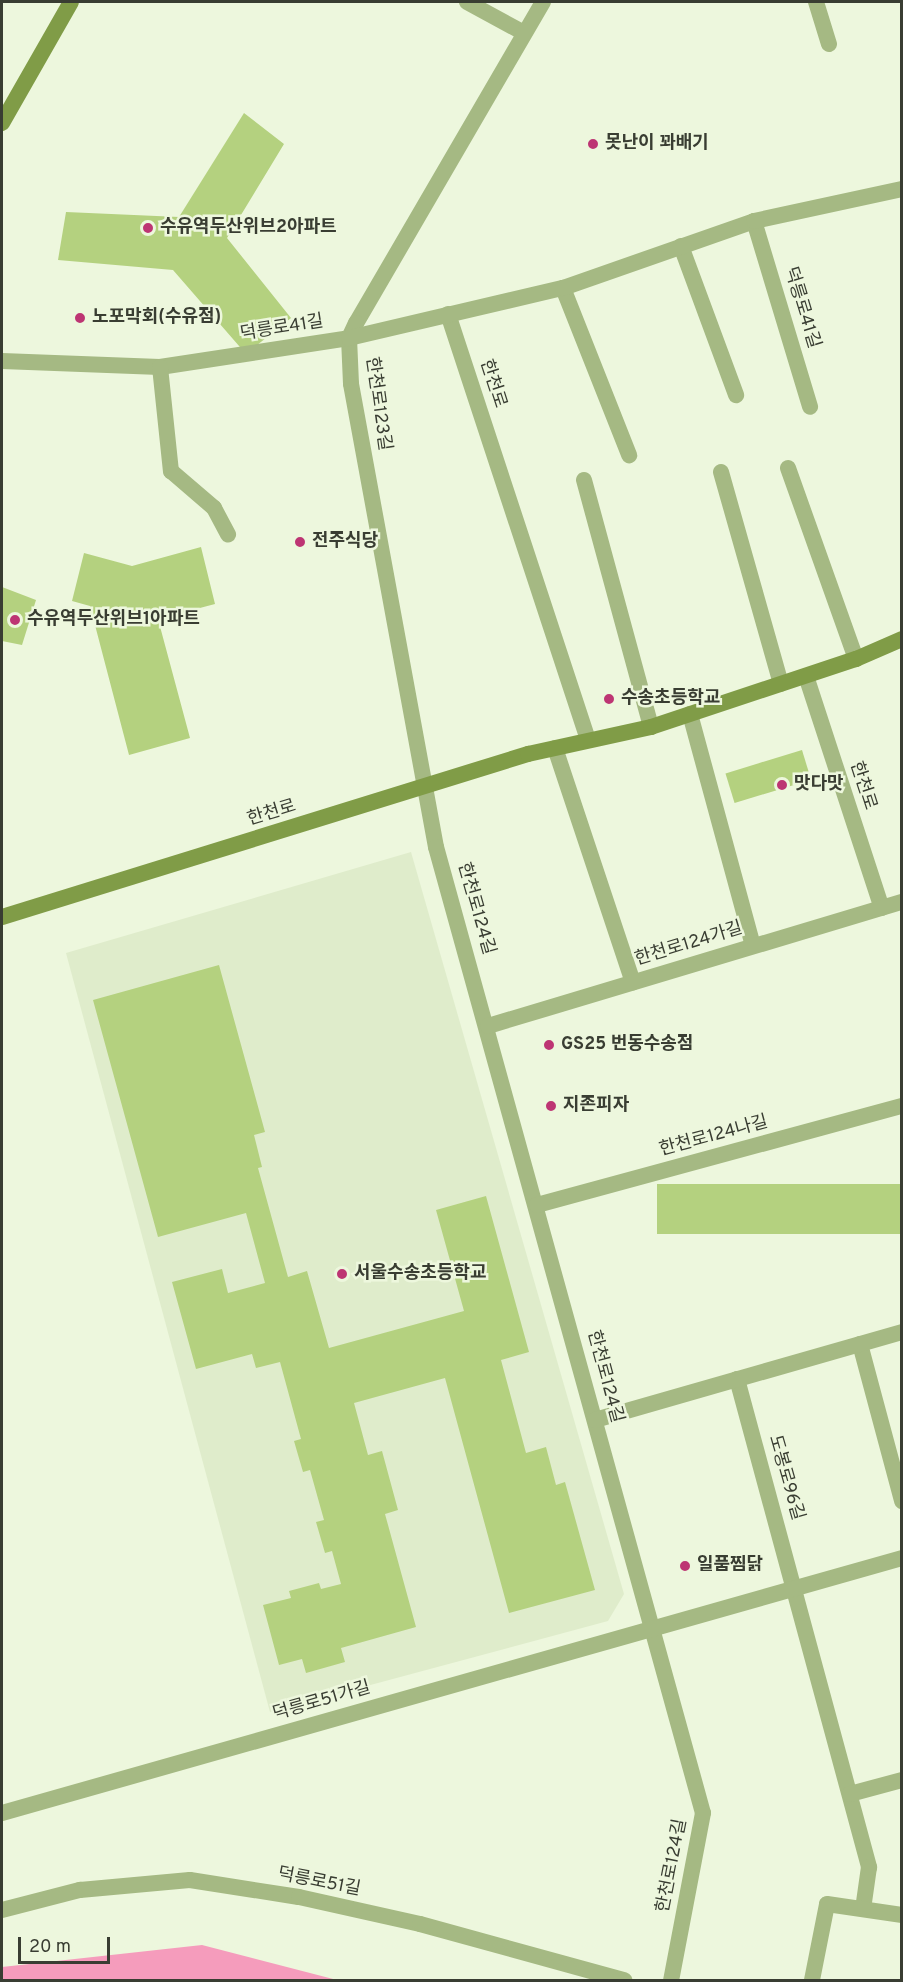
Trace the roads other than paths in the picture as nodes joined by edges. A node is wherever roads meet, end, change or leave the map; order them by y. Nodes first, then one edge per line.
1 (71, 2) edge
2 (467, 2) edge
3 (543, 2) edge
4 (816, 2) edge
5 (524, 33) junction
6 (829, 44) dead end
7 (2, 123) edge
8 (902, 189) edge
9 (754, 221) junction
10 (681, 246) junction
11 (563, 288) junction
12 (448, 314) junction
13 (349, 338) junction
14 (2, 361) edge
15 (160, 367) junction
16 (736, 394) dead end
17 (810, 406) dead end
18 (629, 455) dead end
19 (788, 468) dead end
20 (721, 472) dead end
21 (584, 480) dead end
22 (228, 534) dead end
23 (902, 639) edge
24 (856, 659) junction
25 (806, 676) junction
26 (781, 684) junction
27 (690, 714) junction
28 (651, 727) junction
29 (588, 740) junction
30 (555, 748) junction
31 (425, 787) junction
32 (902, 902) edge
33 (882, 908) junction
34 (2, 917) edge
35 (753, 946) junction
36 (633, 982) junction
37 (488, 1026) junction
38 (902, 1106) edge
39 (537, 1205) junction
40 (902, 1332) edge
41 (860, 1344) junction
42 (737, 1379) junction
43 (595, 1420) junction
44 (902, 1501) edge
45 (902, 1558) edge
46 (796, 1588) junction
47 (652, 1629) junction
48 (902, 1780) edge
49 (850, 1794) junction
50 (2, 1813) edge
51 (863, 1909) junction
52 (2, 1910) edge
53 (902, 1915) edge
54 (624, 1980) edge
55 (671, 1980) edge
56 (812, 1980) edge

1 - 7 main road
2 - 5 street
3 - 5 street, 한천로123길
4 - 6 street
5 - 13 street, 한천로123길
8 - 9 street, 덕릉로41길
9 - 10 street, 덕릉로41길
9 - 17 street, 덕릉로41길
10 - 11 street, 덕릉로41길
10 - 16 street
11 - 12 street, 덕릉로41길
11 - 18 street
12 - 13 street, 덕릉로41길
12 - 29 street, 한천로
13 - 15 street, 덕릉로41길
13 - 31 street, 한천로123길
14 - 15 street, 덕릉로41길
15 - 22 street
19 - 24 street
20 - 26 street
21 - 28 street
23 - 24 main road, 한천로
24 - 25 main road, 한천로
25 - 26 main road, 한천로
25 - 33 street, 한천로
26 - 27 main road, 한천로
27 - 28 main road, 한천로
27 - 35 street
28 - 29 main road, 한천로
29 - 30 main road, 한천로
30 - 31 main road, 한천로
30 - 36 street
31 - 34 main road, 한천로
31 - 37 street, 한천로124길
32 - 33 street, 한천로124가길
33 - 35 street, 한천로124가길
35 - 36 street, 한천로124가길
36 - 37 street, 한천로124가길
37 - 39 street, 한천로124길
38 - 39 street, 한천로124나길
39 - 43 street, 한천로124길
40 - 41 street
41 - 42 street
41 - 44 street
42 - 43 street
42 - 46 street, 도봉로96길
43 - 47 street, 한천로124길
45 - 46 street
46 - 47 street
46 - 49 street, 도봉로96길
47 - 50 street, 덕릉로51가길
47 - 55 street, 한천로124길
48 - 49 street
49 - 51 street, 도봉로96길
51 - 53 street
51 - 56 street
52 - 54 street, 덕릉로51길

